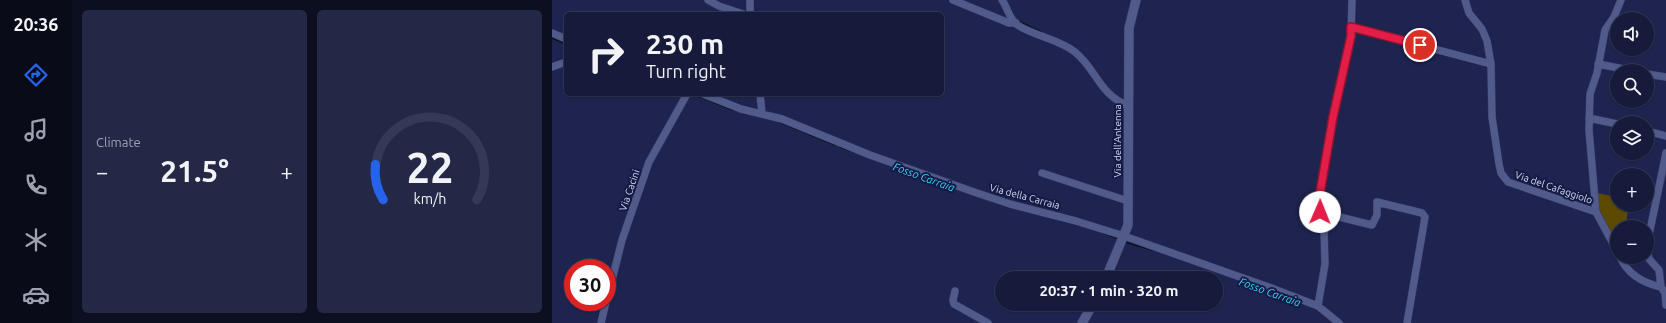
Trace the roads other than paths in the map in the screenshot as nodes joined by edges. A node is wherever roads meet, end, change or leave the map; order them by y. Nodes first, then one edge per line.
1 (708, 0) edge
2 (750, 0) edge
3 (953, 0) edge
4 (1002, 0) edge
5 (1136, 0) edge
6 (1352, 0) edge
7 (1465, 0) edge
8 (1621, 0) edge
9 (736, 12) edge
10 (750, 12) edge
11 (1016, 23) junction
12 (1351, 27) junction
13 (552, 33) edge
14 (564, 38) edge
15 (564, 63) edge
16 (1491, 64) junction
17 (1598, 64) junction
18 (1610, 66) edge
19 (552, 67) edge
20 (1654, 75) edge
21 (1666, 77) edge
22 (686, 96) edge
23 (708, 96) edge
24 (760, 96) edge
25 (1128, 106) junction
26 (762, 113) junction
27 (1589, 118) junction
28 (1610, 122) edge
29 (1654, 133) edge
30 (1666, 136) edge
31 (1666, 153) edge
32 (1042, 173) dead end
33 (1128, 201) junction
34 (1320, 212) junction
35 (1596, 212) junction
36 (1652, 220) edge
37 (1124, 236) junction
38 (1610, 238) edge
39 (1654, 263) edge
40 (616, 264) edge
41 (1624, 264) edge
42 (1109, 271) edge
43 (1662, 271) edge
44 (955, 290) dead end
45 (1664, 290) edge
46 (1666, 305) edge
47 (1318, 306) junction
48 (604, 311) edge
49 (1089, 311) edge
50 (601, 323) edge
51 (988, 323) edge
52 (1082, 323) edge
53 (1339, 323) edge
54 (1407, 323) edge

1 - 9 street
2 - 10 street
3 - 11 street
4 - 11 street
5 - 25 street, Via dell'Antenna
6 - 12 street
7 - 16 street, Via del Cafaggiolo
8 - 17 street
11 - 25 street
12 - 16 street
12 - 34 street
13 - 14 street
15 - 19 street
16 - 35 street, Via del Cafaggiolo
17 - 18 street
17 - 27 street
20 - 21 street
22 - 40 street, Via Cacini
23 - 26 street, Via della Carraia
24 - 26 street
25 - 33 street, Via dell'Antenna
26 - 37 street, Via della Carraia
27 - 28 street
27 - 35 street
29 - 30 street
31 - 36 street
32 - 33 street
33 - 37 street, Via dell'Antenna
34 - 47 street
34 - 54 street
35 - 38 street, Via del Cafaggiolo
37 - 42 street, Via dell'Antenna
37 - 47 street, Via della Carraia
39 - 43 street
41 - 45 street
43 - 45 street
44 - 51 street
45 - 46 street
47 - 53 street, Via della Carraia
48 - 50 street, Via Cacini
49 - 52 street

